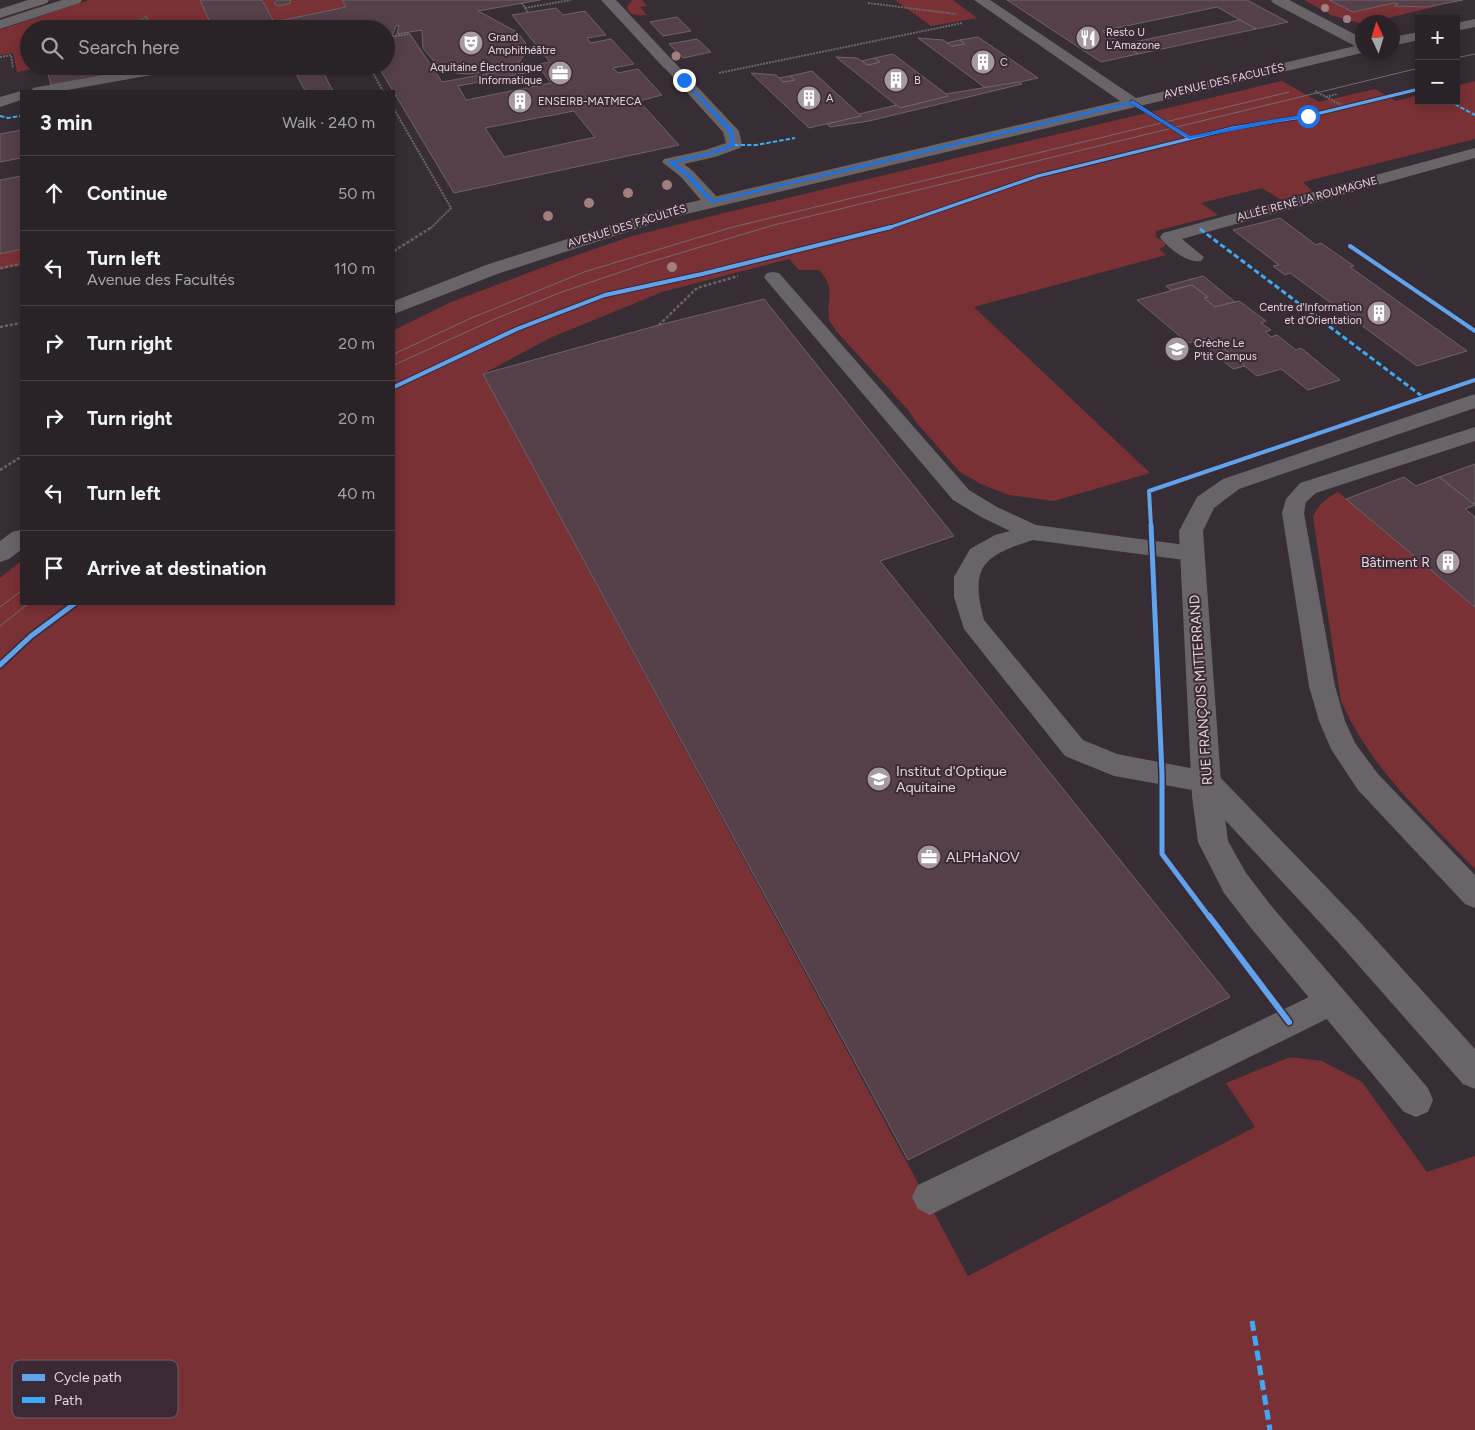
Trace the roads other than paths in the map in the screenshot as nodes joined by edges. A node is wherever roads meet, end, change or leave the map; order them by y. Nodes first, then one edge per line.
1 (19, 0) edge
2 (42, 0) edge
3 (75, 0) edge
4 (608, 0) edge
5 (981, 0) edge
6 (1278, 0) edge
7 (0, 6) edge
8 (0, 14) edge
9 (1475, 23) edge
10 (0, 25) edge
11 (1460, 26) edge
12 (1415, 37) edge
13 (1355, 40) edge
14 (1400, 40) edge
15 (1355, 51) edge
16 (669, 65) joint
17 (129, 75) edge
18 (44, 90) edge
19 (20, 95) edge
20 (0, 102) edge
21 (1132, 102) junction
22 (1475, 153) edge
23 (711, 202) junction
24 (1195, 256) dead end
25 (773, 277) dead end
26 (395, 308) edge
27 (1475, 401) edge
28 (1475, 434) edge
29 (1032, 532) junction
30 (1192, 553) junction
31 (1206, 781) junction
32 (1475, 895) edge
33 (1332, 1000) junction
34 (1475, 1073) edge
35 (1416, 1100) dead end
36 (930, 1197) dead end

1 - 7 main road
2 - 8 main road
3 - 10 lane
4 - 16 street
5 - 21 street
6 - 13 street
9 - 11 street
12 - 14 street
15 - 21 street, AVENUE DES FACULTÉS
16 - 23 lane
17 - 18 lane
19 - 20 lane
21 - 23 street, AVENUE DES FACULTÉS
22 - 24 lane, ALLÉE RENÉ LA ROUMAGNE
23 - 26 street, AVENUE DES FACULTÉS
25 - 29 lane
27 - 30 street, RUE FRANÇOIS MITTERRAND
28 - 32 lane
29 - 30 lane
29 - 31 lane
30 - 31 street, RUE FRANÇOIS MITTERRAND
31 - 33 street, RUE FRANÇOIS MITTERRAND
31 - 34 lane
33 - 35 street, RUE FRANÇOIS MITTERRAND
33 - 36 lane

